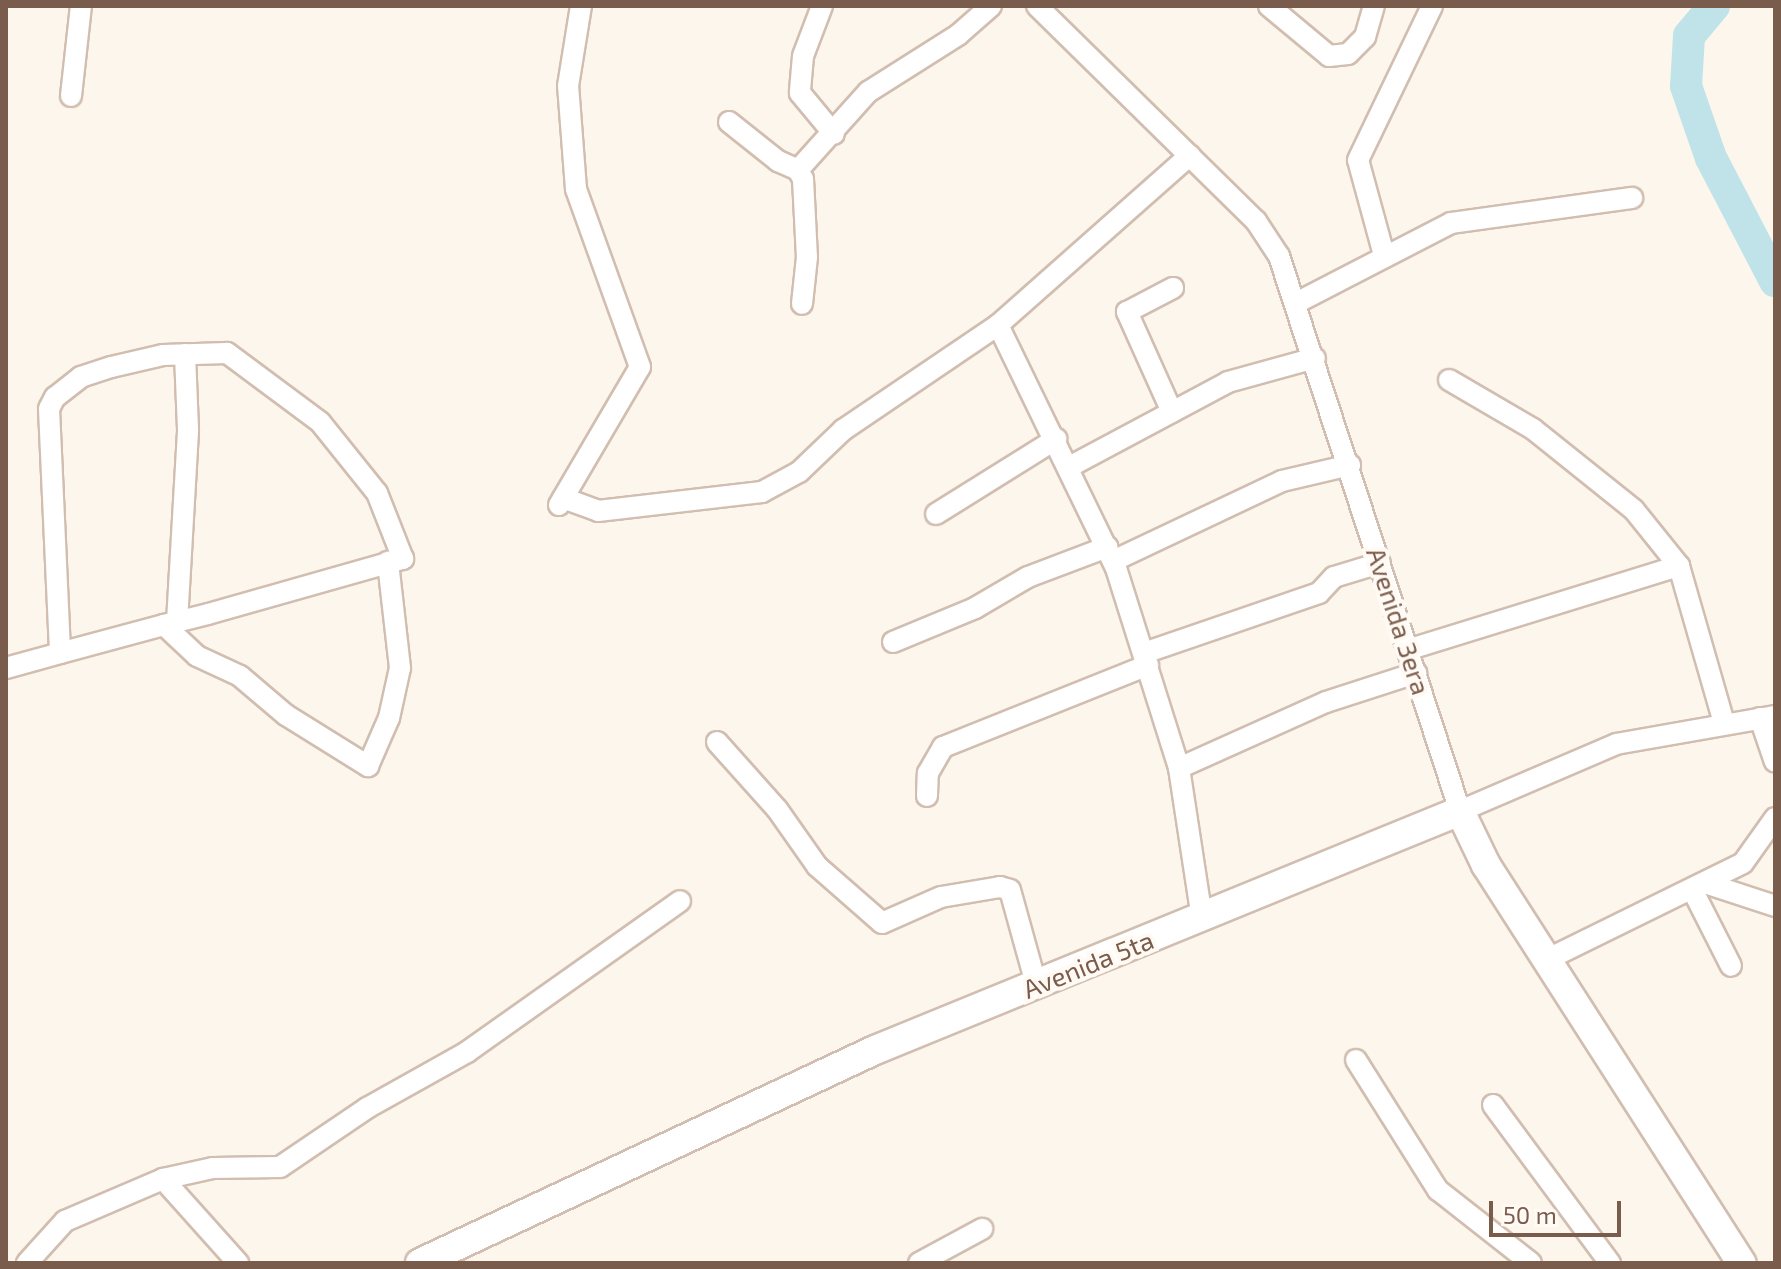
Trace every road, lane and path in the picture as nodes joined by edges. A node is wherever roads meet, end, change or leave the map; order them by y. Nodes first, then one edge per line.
1 (81, 6) edge
2 (581, 6) edge
3 (822, 6) edge
4 (991, 6) edge
5 (1037, 6) edge
6 (1269, 6) edge
7 (1374, 6) edge
8 (1432, 6) edge
9 (71, 96) dead end
10 (729, 122) dead end
11 (834, 134) junction
12 (1190, 155) junction
13 (798, 170) junction
14 (1632, 198) dead end
15 (1384, 255) junction
16 (1173, 288) dead end
17 (1296, 303) junction
18 (802, 304) dead end
19 (998, 325) junction
20 (185, 354) junction
21 (1315, 358) junction
22 (1449, 380) dead end
23 (1172, 412) junction
24 (1056, 439) junction
25 (1350, 465) junction
26 (1069, 467) junction
27 (936, 514) dead end
28 (1110, 554) junction
29 (388, 562) junction
30 (1380, 563) junction
31 (1679, 566) junction
32 (170, 624) junction
33 (893, 642) dead end
34 (1407, 650) junction
35 (60, 653) junction
36 (1146, 659) junction
37 (6, 668) edge
38 (1416, 673) junction
39 (1768, 717) edge
40 (1724, 723) junction
41 (717, 742) dead end
42 (1775, 762) edge
43 (1179, 768) junction
44 (927, 796) dead end
45 (1460, 811) junction
46 (1775, 818) edge
47 (1698, 886) junction
48 (680, 901) dead end
49 (1775, 906) edge
50 (1202, 918) junction
51 (1548, 959) junction
52 (1731, 966) dead end
53 (1036, 984) junction
54 (1356, 1060) dead end
55 (1493, 1105) dead end
56 (163, 1179) junction
57 (982, 1229) dead end
58 (462, 1255) edge
59 (27, 1263) edge
60 (238, 1263) edge
61 (420, 1263) edge
62 (919, 1263) edge
63 (1531, 1263) edge
64 (1610, 1263) edge
65 (1742, 1263) edge

1 - 9 street
2 - 19 street
3 - 11 street
4 - 11 street
5 - 12 street, Avenida 3era
6 - 7 street
8 - 15 street
10 - 13 street
11 - 13 street
12 - 17 street, Avenida 3era
12 - 19 street
13 - 18 street
14 - 15 street
15 - 17 street
16 - 23 street
17 - 21 street, Avenida 3era
19 - 24 street
20 - 29 street
20 - 32 street
20 - 35 street
21 - 23 street
21 - 25 street, Avenida 3era
22 - 31 street
23 - 26 street
24 - 26 street
24 - 27 street
25 - 28 street
25 - 30 street, Avenida 3era
26 - 28 street
28 - 33 street
28 - 36 street
29 - 32 street
29 - 32 street
30 - 34 street, Avenida 3era
30 - 36 street
31 - 34 street
31 - 40 street
32 - 35 street
34 - 38 street, Avenida 3era
35 - 37 street
36 - 43 street
36 - 44 street
38 - 43 street
38 - 45 street, Avenida 3era
39 - 40 street, Avenida 5ta
39 - 42 street
40 - 45 street, Avenida 5ta
41 - 53 street
43 - 50 street
45 - 50 street, Avenida 5ta
45 - 51 street, Avenida 3era
46 - 47 street
47 - 49 street
47 - 51 street
47 - 52 street
48 - 56 street
50 - 53 street, Avenida 5ta
51 - 65 street, Avenida 3era
53 - 58 street, Avenida 5ta
54 - 63 street
55 - 64 street
56 - 59 street
56 - 60 street
57 - 62 street
58 - 61 street, Avenida 5ta

